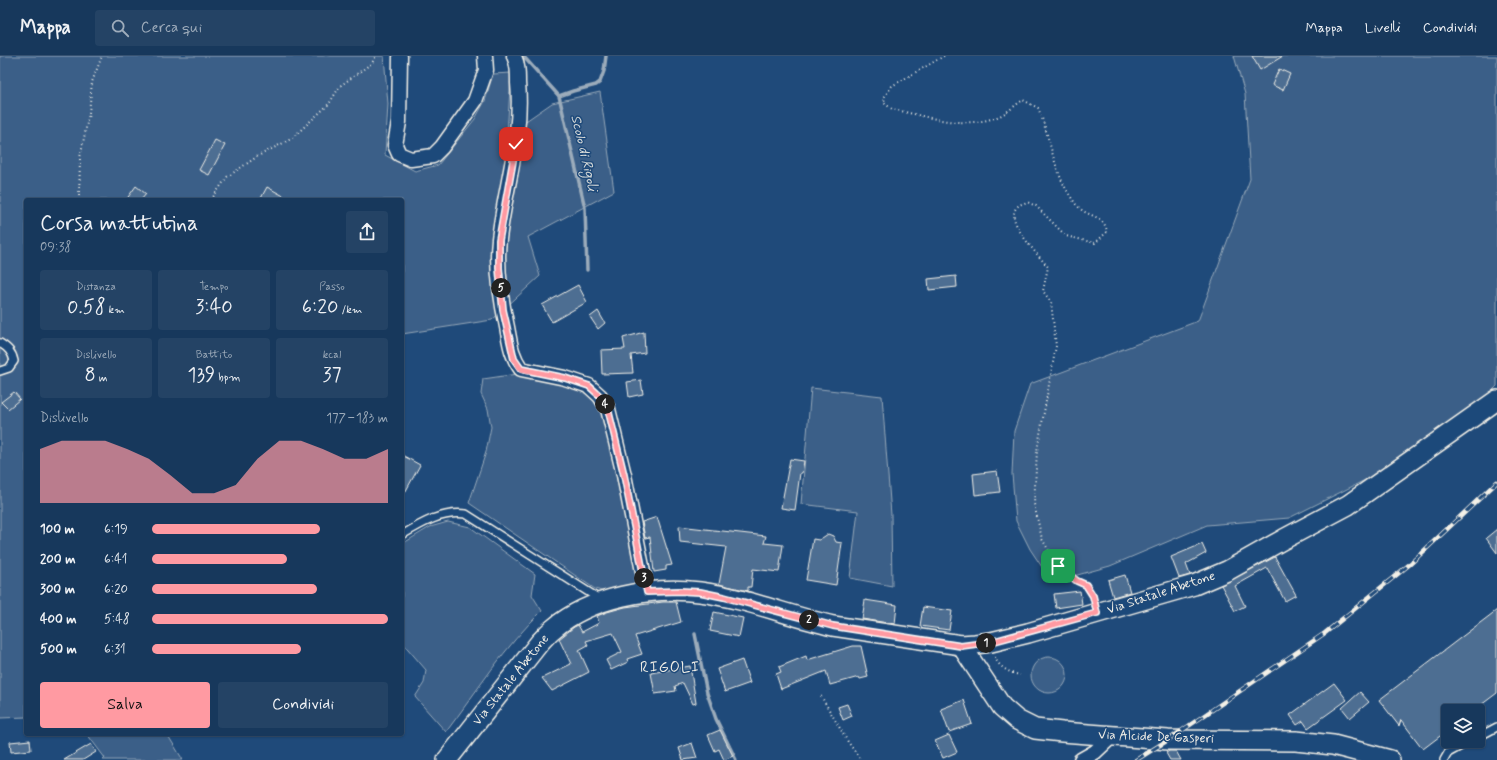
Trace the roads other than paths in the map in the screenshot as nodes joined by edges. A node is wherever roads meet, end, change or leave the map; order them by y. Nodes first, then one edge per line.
1 (400, 56) edge
2 (485, 56) edge
3 (514, 56) edge
4 (0, 343) edge
5 (0, 371) edge
6 (1497, 400) edge
7 (404, 534) edge
8 (647, 592) junction
9 (602, 601) junction
10 (961, 646) junction
11 (1497, 727) edge
12 (1485, 733) edge
13 (1112, 736) junction
14 (1457, 748) edge
15 (447, 760) edge
16 (1081, 760) edge
17 (1390, 760) edge
18 (1444, 760) edge

1 - 2 street
3 - 8 street
4 - 5 lane
6 - 10 main road, Via Statale Abetone
7 - 9 lane
8 - 9 main road, Via Statale Abetone
8 - 10 main road, Via Statale Abetone
9 - 15 main road, Via Statale Abetone
10 - 13 main road, Via Alcide De Gasperi
11 - 12 lane
13 - 16 street
13 - 17 main road, Via Alcide De Gasperi
14 - 18 lane

